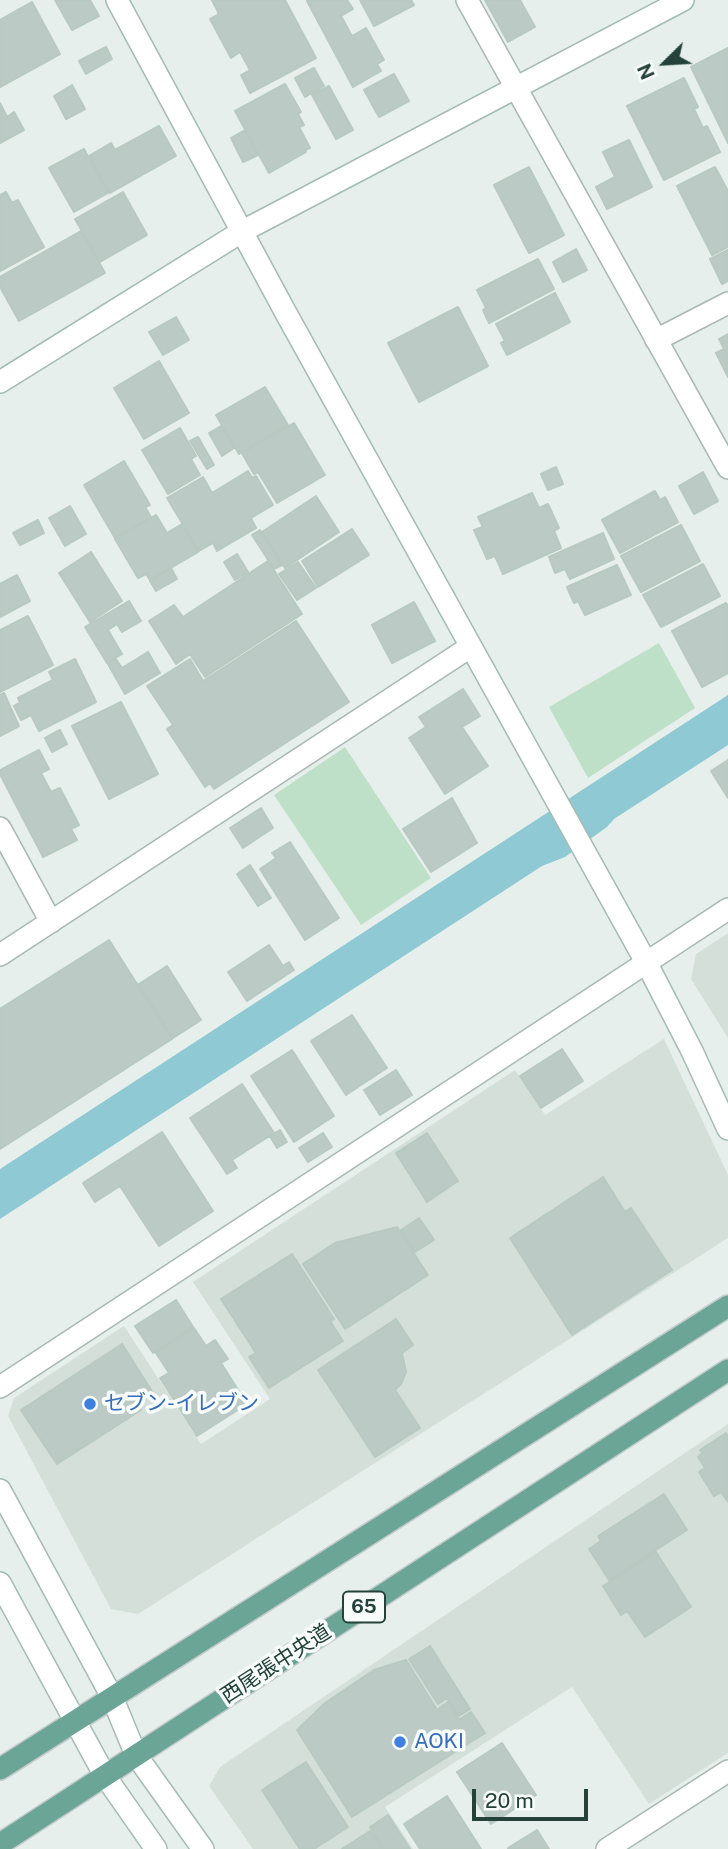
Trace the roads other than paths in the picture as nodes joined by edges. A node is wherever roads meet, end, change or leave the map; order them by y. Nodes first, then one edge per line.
1 (117, 0) edge
2 (467, 0) edge
3 (683, 0) edge
4 (514, 88) junction
5 (241, 232) junction
6 (728, 303) edge
7 (656, 340) junction
8 (0, 382) edge
9 (728, 468) edge
10 (470, 647) junction
11 (0, 828) edge
12 (728, 909) edge
13 (51, 922) junction
14 (0, 955) edge
15 (646, 962) junction
16 (728, 1129) edge
17 (728, 1306) edge
18 (728, 1370) edge
19 (0, 1387) edge
20 (0, 1490) edge
21 (0, 1583) edge
22 (112, 1697) junction
23 (75, 1720) junction
24 (136, 1755) junction
25 (0, 1769) edge
26 (728, 1771) edge
27 (105, 1776) junction
28 (0, 1844) edge
29 (156, 1849) edge
30 (203, 1849) edge
31 (607, 1849) edge

1 - 5 street
2 - 4 street
3 - 4 street
4 - 5 street
4 - 7 street
5 - 8 street
5 - 10 street
6 - 7 street
7 - 9 street
10 - 13 street
10 - 15 street
11 - 13 street
12 - 15 street
13 - 14 street
15 - 16 street
15 - 19 street
17 - 22 main road
18 - 24 main road, 西尾張中央道 / 65
20 - 22 street
21 - 23 street
22 - 23 main road
22 - 24 street
23 - 25 main road
23 - 27 street
24 - 27 main road, 西尾張中央道 / 65
24 - 30 street
26 - 31 street
27 - 28 main road, 西尾張中央道 / 65
27 - 29 street

